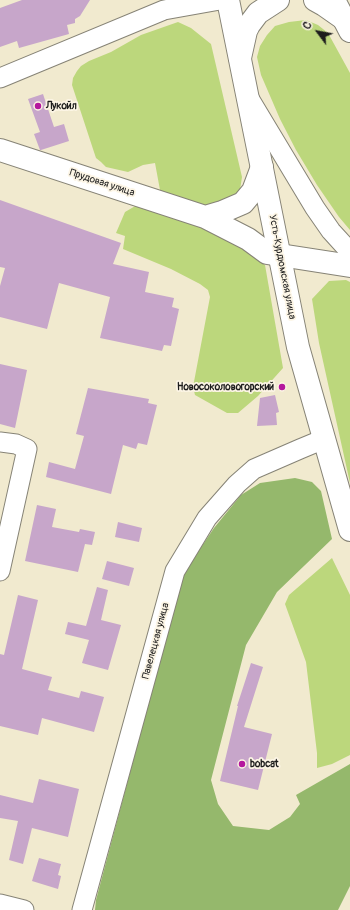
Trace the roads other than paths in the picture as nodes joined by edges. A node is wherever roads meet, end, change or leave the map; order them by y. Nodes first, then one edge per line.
1 (220, 0) edge
2 (228, 0) edge
3 (278, 0) edge
4 (315, 0) edge
5 (162, 5) edge
6 (343, 17) edge
7 (240, 58) junction
8 (0, 78) edge
9 (248, 96) junction
10 (0, 150) edge
11 (262, 167) junction
12 (205, 217) junction
13 (350, 252) edge
14 (281, 256) junction
15 (350, 266) edge
16 (324, 440) junction
17 (0, 442) edge
18 (350, 530) edge
19 (0, 571) edge
20 (0, 904) edge
21 (24, 910) edge
22 (82, 910) edge

1 - 5 street
2 - 7 main road, Усть-Курдюмская улица
3 - 7 main road
4 - 6 main road
5 - 8 street
7 - 9 main road, Усть-Курдюмская улица
9 - 11 main road, Усть-Курдюмская улица
9 - 13 street
10 - 12 main road, Прудовая улица
11 - 12 main road
11 - 14 main road, Усть-Курдюмская улица
12 - 14 main road, Прудовая улица
14 - 15 main road, Прудовая улица
14 - 16 main road, Усть-Курдюмская улица
16 - 18 main road, Усть-Курдюмская улица
16 - 22 street, Павелецкая улица
17 - 19 street
20 - 21 street

